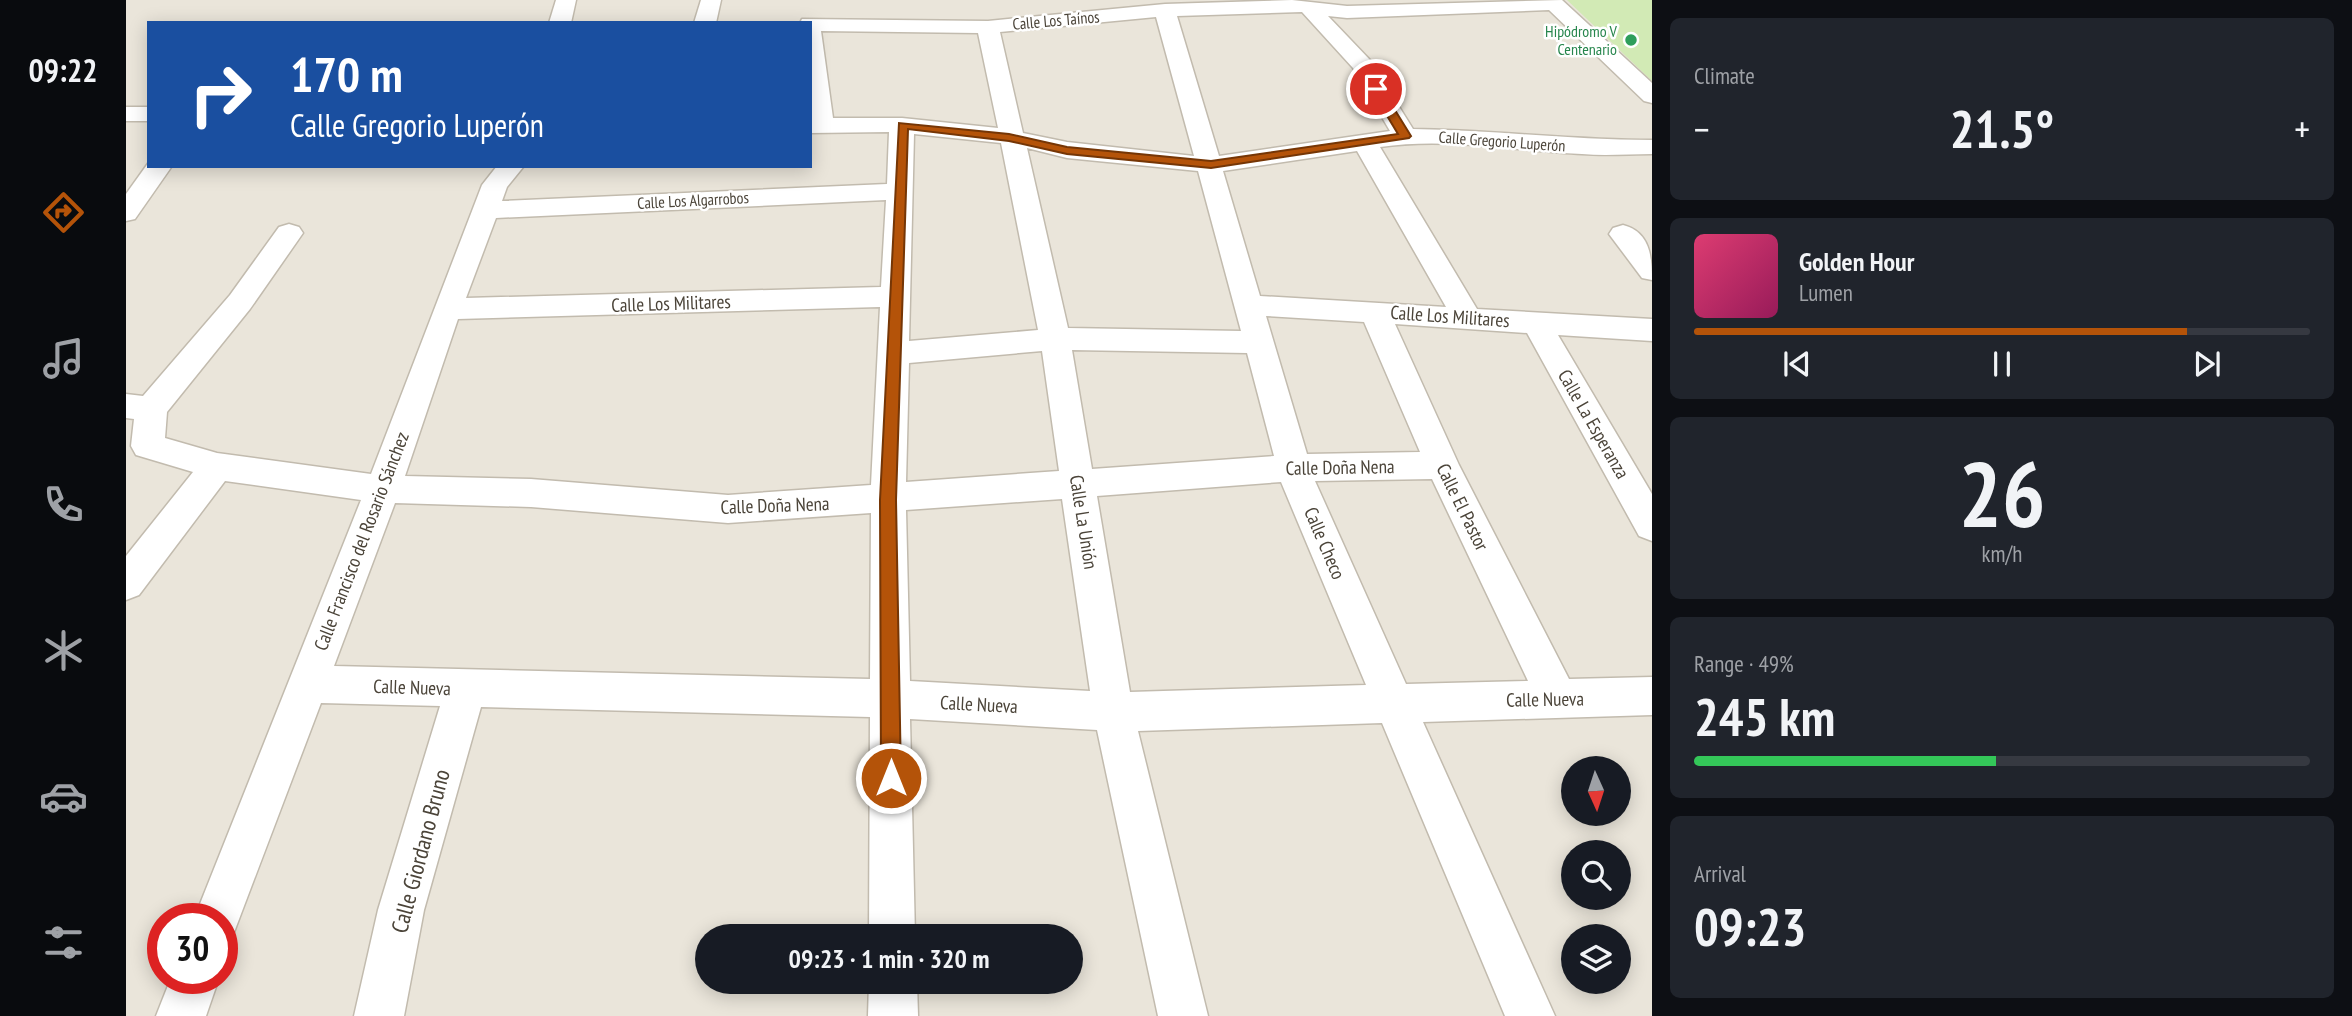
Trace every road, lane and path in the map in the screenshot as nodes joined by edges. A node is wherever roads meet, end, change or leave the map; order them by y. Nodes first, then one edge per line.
1 (566, 0) edge
2 (711, 0) edge
3 (811, 0) edge
4 (1552, 2) edge
5 (1304, 3) edge
6 (1165, 10) junction
7 (561, 21) edge
8 (706, 21) edge
9 (810, 21) edge
10 (812, 25) edge
11 (988, 27) junction
12 (812, 58) edge
13 (1652, 96) edge
14 (126, 114) edge
15 (147, 114) edge
16 (816, 125) edge
17 (902, 125) junction
18 (1405, 136) junction
19 (1009, 137) junction
20 (1364, 142) junction
21 (1652, 147) edge
22 (1211, 165) junction
23 (158, 168) edge
24 (509, 168) edge
25 (900, 191) junction
26 (485, 210) junction
27 (126, 213) edge
28 (289, 233) dead end
29 (1623, 234) dead end
30 (1652, 271) edge
31 (896, 297) junction
32 (1248, 305) junction
33 (447, 309) junction
34 (1374, 312) junction
35 (1467, 317) junction
36 (1536, 322) junction
37 (1652, 330) edge
38 (1055, 339) junction
39 (1259, 341) junction
40 (894, 353) junction
41 (139, 407) edge
42 (1442, 465) junction
43 (217, 466) junction
44 (1295, 468) junction
45 (1078, 483) junction
46 (383, 489) junction
47 (888, 500) junction
48 (1652, 526) edge
49 (126, 584) edge
50 (306, 684) junction
51 (466, 688) junction
52 (1652, 696) edge
53 (890, 699) junction
54 (1558, 700) junction
55 (1394, 702) junction
56 (1112, 712) junction
57 (223, 903) edge
58 (892, 924) edge
59 (189, 994) edge
60 (893, 994) edge
61 (181, 1016) edge
62 (379, 1016) edge
63 (893, 1016) edge
64 (1183, 1016) edge
65 (1531, 1016) edge

1 - 7 street
2 - 8 street
3 - 9 street
4 - 5 street, Calle Los Taínos
4 - 13 street
5 - 6 street, Calle Los Taínos
5 - 18 street
6 - 11 street, Calle Los Taínos
6 - 22 street, Calle Checo
10 - 11 street, Calle Los Taínos
11 - 19 street, Calle La Unión
12 - 16 street
14 - 15 street
16 - 17 street, Calle Gregorio Luperón
17 - 19 street, Calle Gregorio Luperón
17 - 25 street
18 - 20 street, Calle Gregorio Luperón
18 - 21 street, Calle Gregorio Luperón
19 - 22 street, Calle Gregorio Luperón
19 - 38 street, Calle La Unión
20 - 22 street, Calle Gregorio Luperón
20 - 35 street
22 - 32 street, Calle Checo
23 - 27 street
24 - 26 street, Calle Francisco del Rosario Sánchez
25 - 26 street, Calle Los Algarrobos
25 - 31 street
26 - 33 street, Calle Francisco del Rosario Sánchez
28 - 41 street
29 - 30 street
31 - 33 street, Calle Los Militares
31 - 40 street
32 - 34 street, Calle Los Militares
32 - 39 street, Calle Checo
33 - 46 street, Calle Francisco del Rosario Sánchez
34 - 35 street, Calle Los Militares
34 - 42 street, Calle El Pastor
35 - 36 street, Calle Los Militares
36 - 37 street, Calle Los Militares
36 - 48 street, Calle La Esperanza
38 - 39 street
38 - 40 street
38 - 45 street, Calle La Unión
39 - 44 street, Calle Checo
40 - 47 street
41 - 43 street, Calle Doña Nena
42 - 44 street, Calle Doña Nena
42 - 54 street, Calle El Pastor
43 - 46 street, Calle Doña Nena
43 - 49 street
44 - 45 street, Calle Doña Nena
44 - 55 street, Calle Checo
45 - 47 street, Calle Doña Nena
45 - 56 street, Calle La Unión
46 - 47 street, Calle Doña Nena
46 - 50 street, Calle Francisco del Rosario Sánchez
47 - 53 street
50 - 51 street, Calle Nueva
50 - 57 street, Calle Francisco del Rosario Sánchez
51 - 53 street, Calle Nueva
51 - 62 street, Calle Giordano Bruno
52 - 54 street, Calle Nueva
53 - 56 street, Calle Nueva
53 - 58 street
54 - 55 street, Calle Nueva
55 - 56 street, Calle Nueva
55 - 65 street, Calle Checo
56 - 64 street, Calle La Unión
59 - 61 street
60 - 63 street

